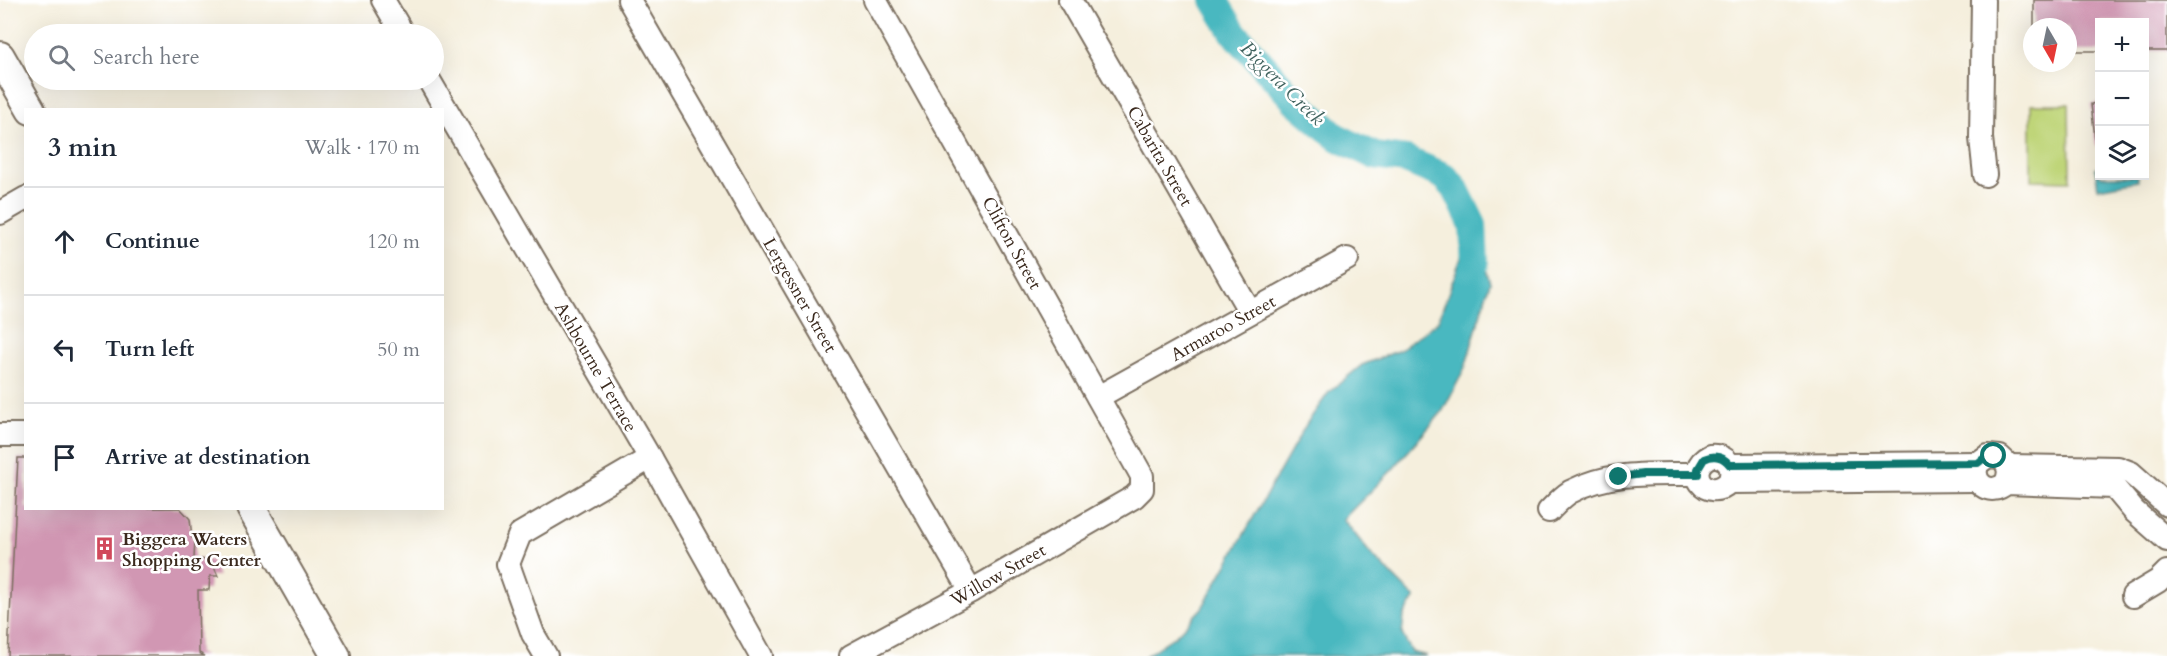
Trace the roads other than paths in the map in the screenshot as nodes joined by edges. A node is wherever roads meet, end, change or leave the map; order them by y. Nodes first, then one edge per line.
1 (383, 0) edge
2 (629, 0) edge
3 (875, 0) edge
4 (1070, 0) edge
5 (1983, 0) edge
6 (397, 24) edge
7 (0, 56) edge
8 (0, 89) edge
9 (435, 90) edge
10 (30, 108) edge
11 (24, 126) edge
12 (1985, 175) dead end
13 (24, 199) edge
14 (0, 213) edge
15 (1347, 259) dead end
16 (1250, 312) junction
17 (1098, 397) junction
18 (0, 435) edge
19 (24, 435) edge
20 (650, 458) junction
21 (2007, 474) junction
22 (1142, 489) joint
23 (2167, 505) edge
24 (252, 510) edge
25 (1549, 511) dead end
26 (2167, 540) edge
27 (2167, 572) edge
28 (971, 591) junction
29 (2133, 596) dead end
30 (336, 656) edge
31 (546, 656) edge
32 (761, 656) edge
33 (851, 656) edge

1 - 6 street
2 - 28 street, Lergessner Street
3 - 17 street, Clifton Street
4 - 16 street, Cabarita Street
5 - 12 street
7 - 10 main road
8 - 11 main road
9 - 20 street, Ashbourne Terrace
13 - 14 street
15 - 16 street, Armaroo Street
16 - 17 street, Armaroo Street
17 - 22 street, Clifton Street
18 - 19 street
20 - 31 street
20 - 32 street, Ashbourne Terrace
21 - 23 street
21 - 25 street
21 - 26 street
22 - 28 street, Willow Street
24 - 30 main road
27 - 29 street
28 - 33 street, Willow Street

